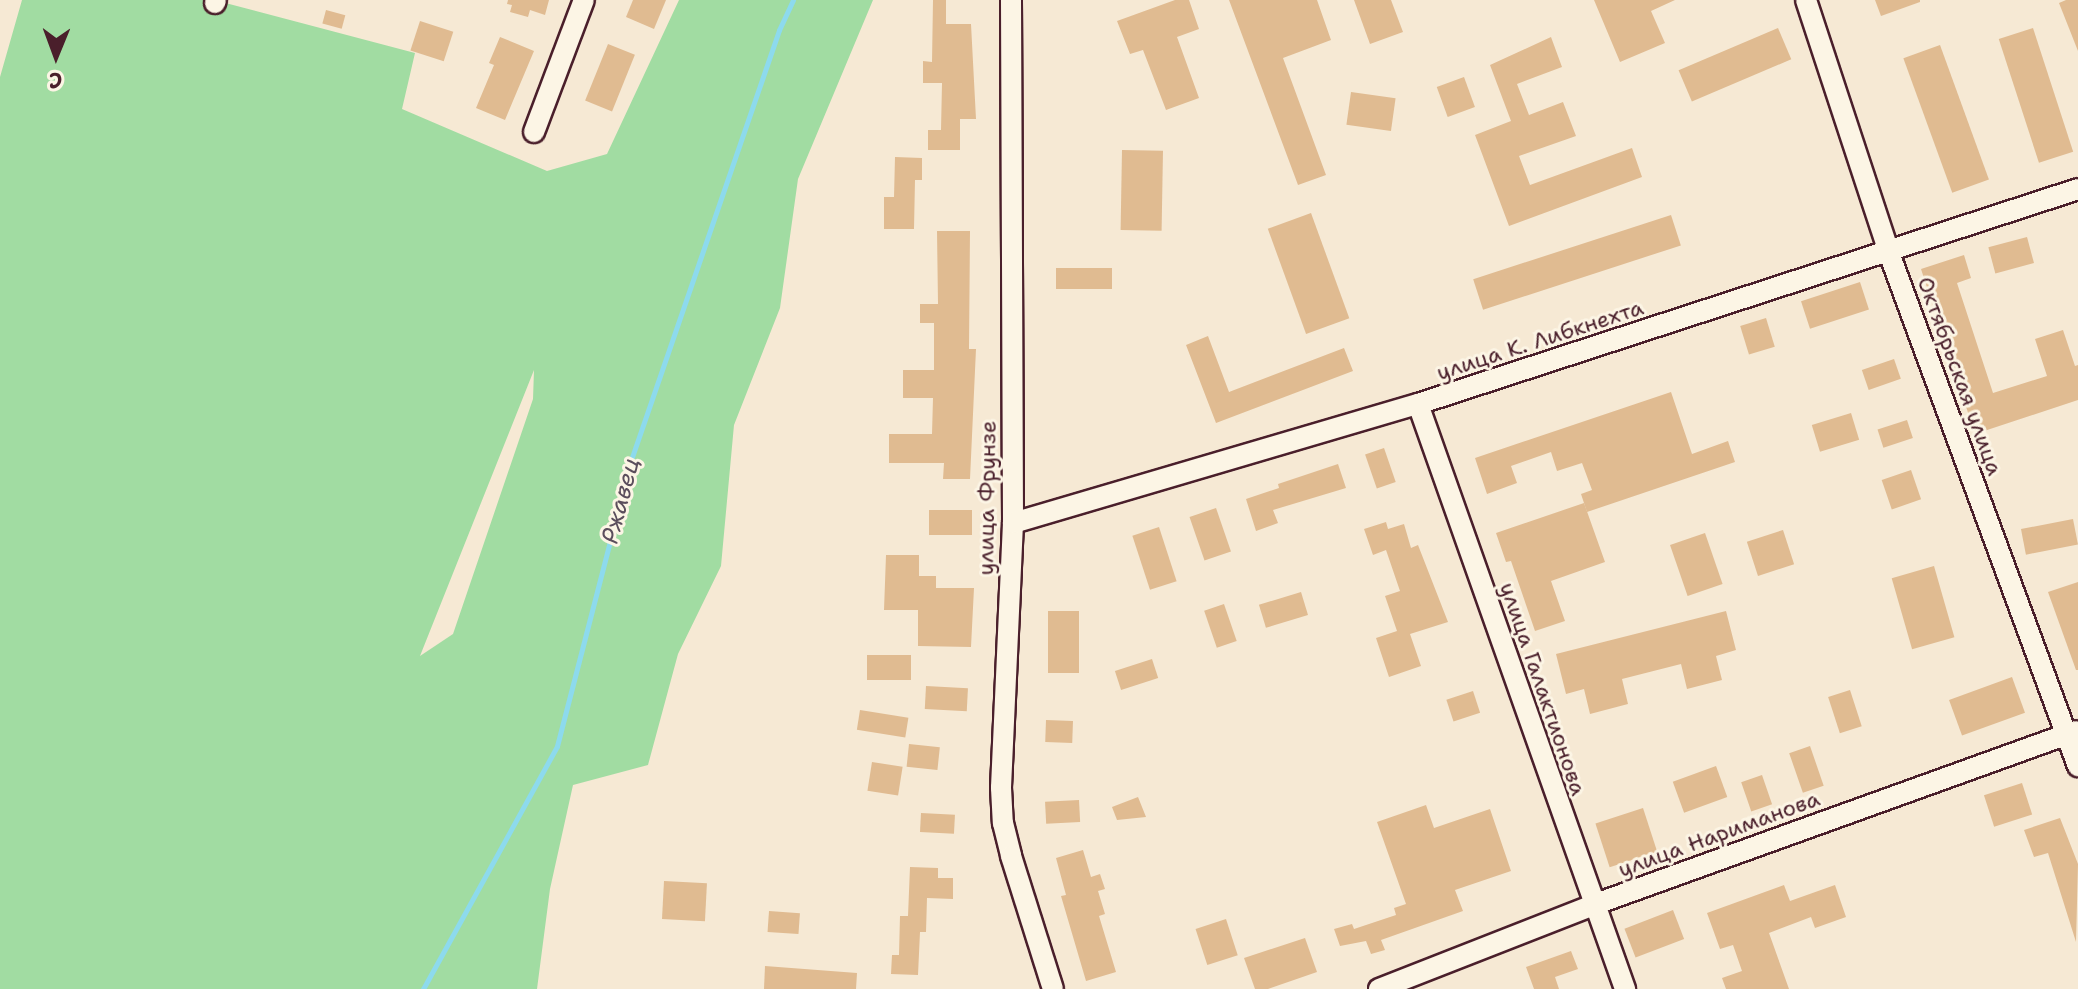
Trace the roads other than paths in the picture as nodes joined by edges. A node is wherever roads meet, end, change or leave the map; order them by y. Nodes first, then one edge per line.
1 (584, 0) edge
2 (1011, 0) edge
3 (1806, 0) edge
4 (534, 132) dead end
5 (2078, 189) edge
6 (1889, 253) junction
7 (1418, 404) junction
8 (1013, 523) junction
9 (2072, 732) edge
10 (2078, 766) edge
11 (1593, 905) junction
12 (1053, 989) edge
13 (1379, 989) edge
14 (1625, 989) edge

1 - 4 street
2 - 8 street, улица Фрунзе
3 - 6 street, Октябрьская улица
5 - 6 street, улица К. Либкнехта
6 - 7 street, улица К. Либкнехта
6 - 9 street, Октябрьская улица
7 - 8 street, улица К. Либкнехта
7 - 11 street, улица Галактионова
8 - 12 street, улица Фрунзе
9 - 10 street, Октябрьская улица
9 - 11 street, улица Нариманова
11 - 13 street, улица Нариманова
11 - 14 street, улица Галактионова

